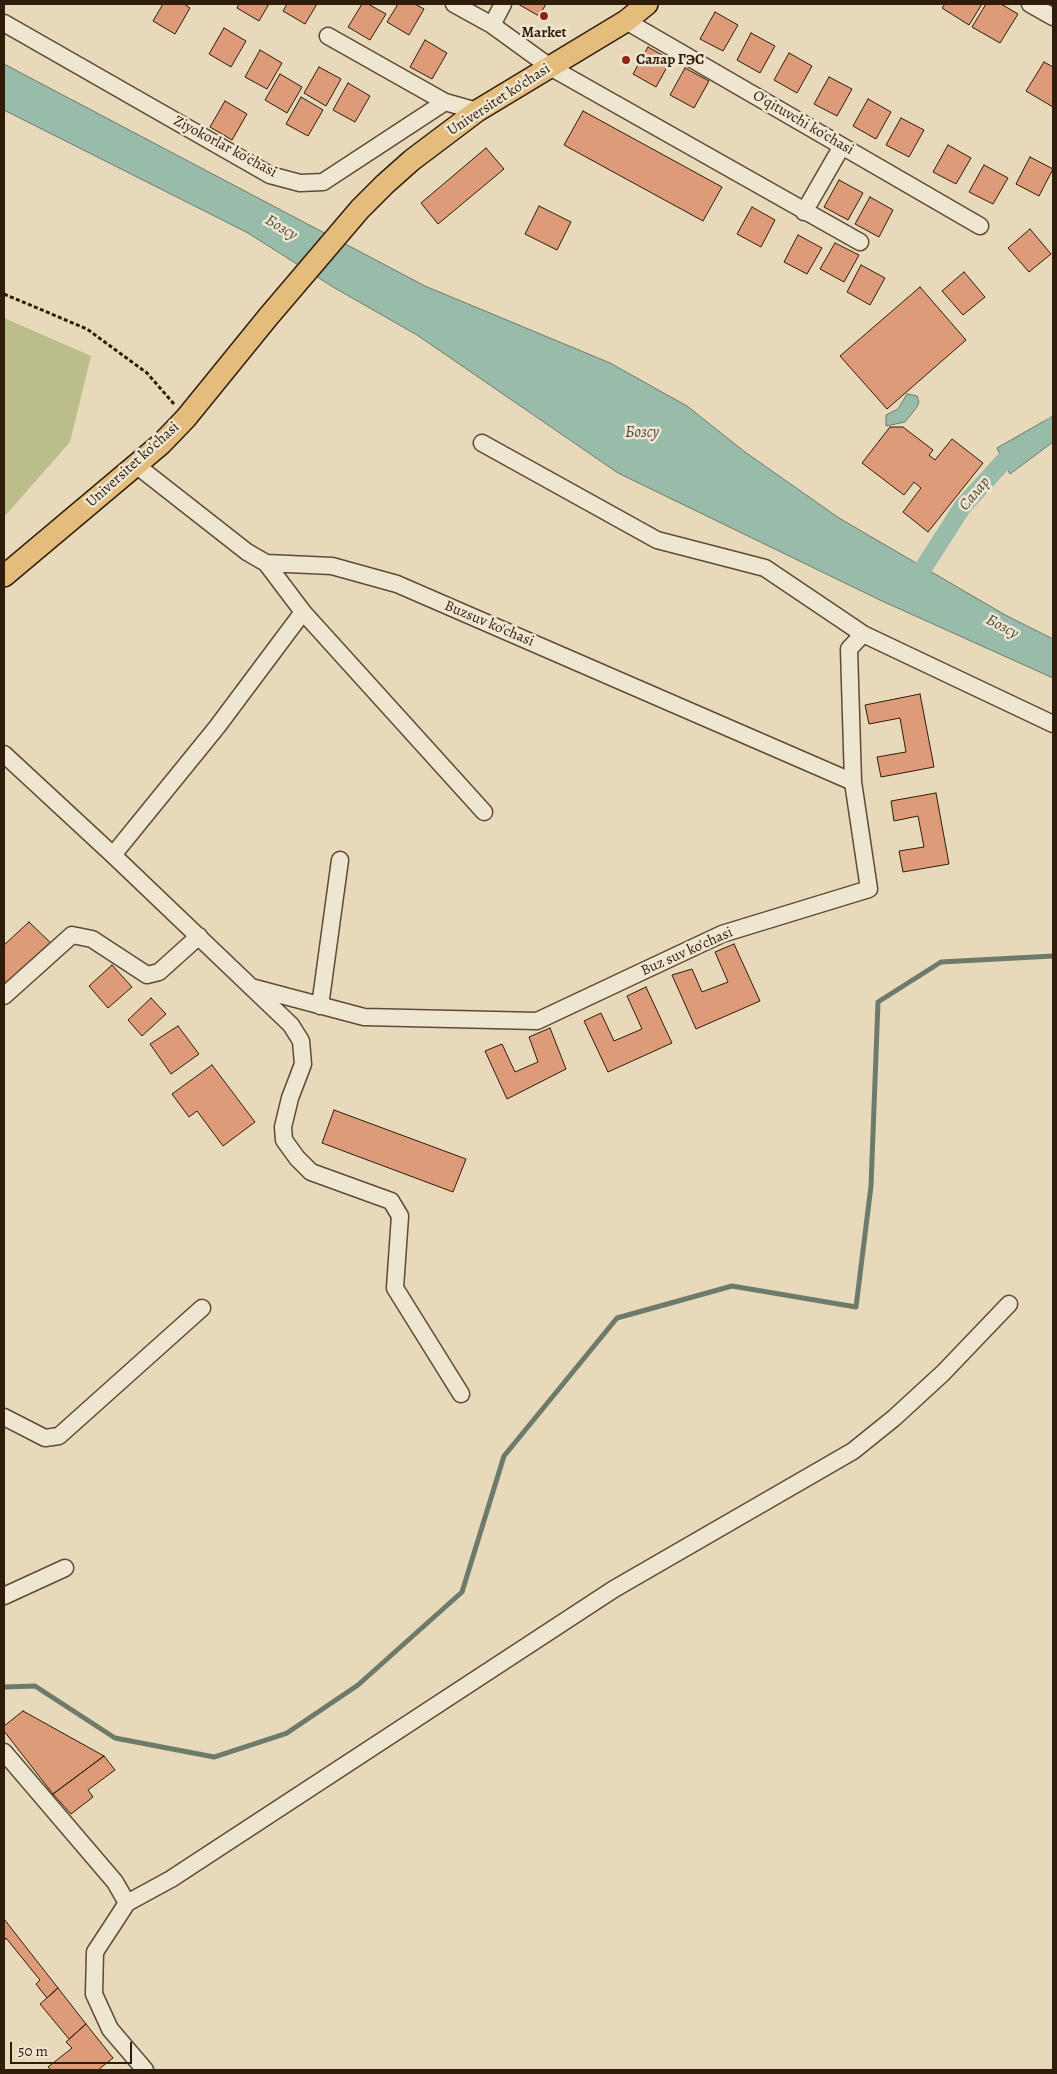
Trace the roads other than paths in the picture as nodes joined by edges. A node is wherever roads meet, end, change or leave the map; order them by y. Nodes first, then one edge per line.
1 (454, 4) edge
2 (503, 4) edge
3 (647, 4) edge
4 (1032, 4) edge
5 (1053, 17) edge
6 (626, 21) junction
7 (4, 23) edge
8 (492, 25) junction
9 (328, 36) dead end
10 (550, 68) junction
11 (446, 102) junction
12 (477, 112) junction
13 (842, 146) junction
14 (804, 212) junction
15 (980, 226) dead end
16 (860, 242) dead end
17 (482, 443) dead end
18 (136, 465) junction
19 (266, 564) junction
20 (4, 576) edge
21 (303, 612) junction
22 (863, 634) junction
23 (1053, 724) edge
24 (4, 754) edge
25 (852, 782) junction
26 (484, 812) dead end
27 (113, 855) junction
28 (340, 860) dead end
29 (198, 936) junction
30 (251, 987) junction
31 (4, 996) edge
32 (320, 1006) junction
33 (1009, 1304) dead end
34 (202, 1308) dead end
35 (461, 1394) dead end
36 (4, 1417) edge
37 (65, 1568) dead end
38 (4, 1596) edge
39 (4, 1752) edge
40 (127, 1904) junction
41 (145, 2070) edge

1 - 8 street
2 - 8 street
3 - 6 main road, Universitet ko'chasi
4 - 5 street
6 - 10 main road, Universitet ko'chasi
6 - 13 street, O'qituvchi ko'chasi
7 - 11 street, Ziyokorlar ko'chasi
8 - 10 street
9 - 11 street
10 - 12 main road, Universitet ko'chasi
10 - 14 street
11 - 12 street
12 - 18 main road, Universitet ko'chasi
13 - 14 street
13 - 15 street, O'qituvchi ko'chasi
14 - 16 street
17 - 22 street
18 - 19 street
18 - 20 main road, Universitet ko'chasi
19 - 21 street
19 - 25 street, Buzsuv ko'chasi
21 - 26 street
21 - 27 street
22 - 23 street
22 - 25 street, Buz suv ko'chasi
24 - 27 street
25 - 32 street, Buz suv ko'chasi
27 - 29 street
28 - 32 street
29 - 30 street
29 - 31 street
30 - 32 street, Buz suv ko'chasi
30 - 35 street
33 - 40 street
34 - 36 street
37 - 38 street
39 - 40 street
40 - 41 street

